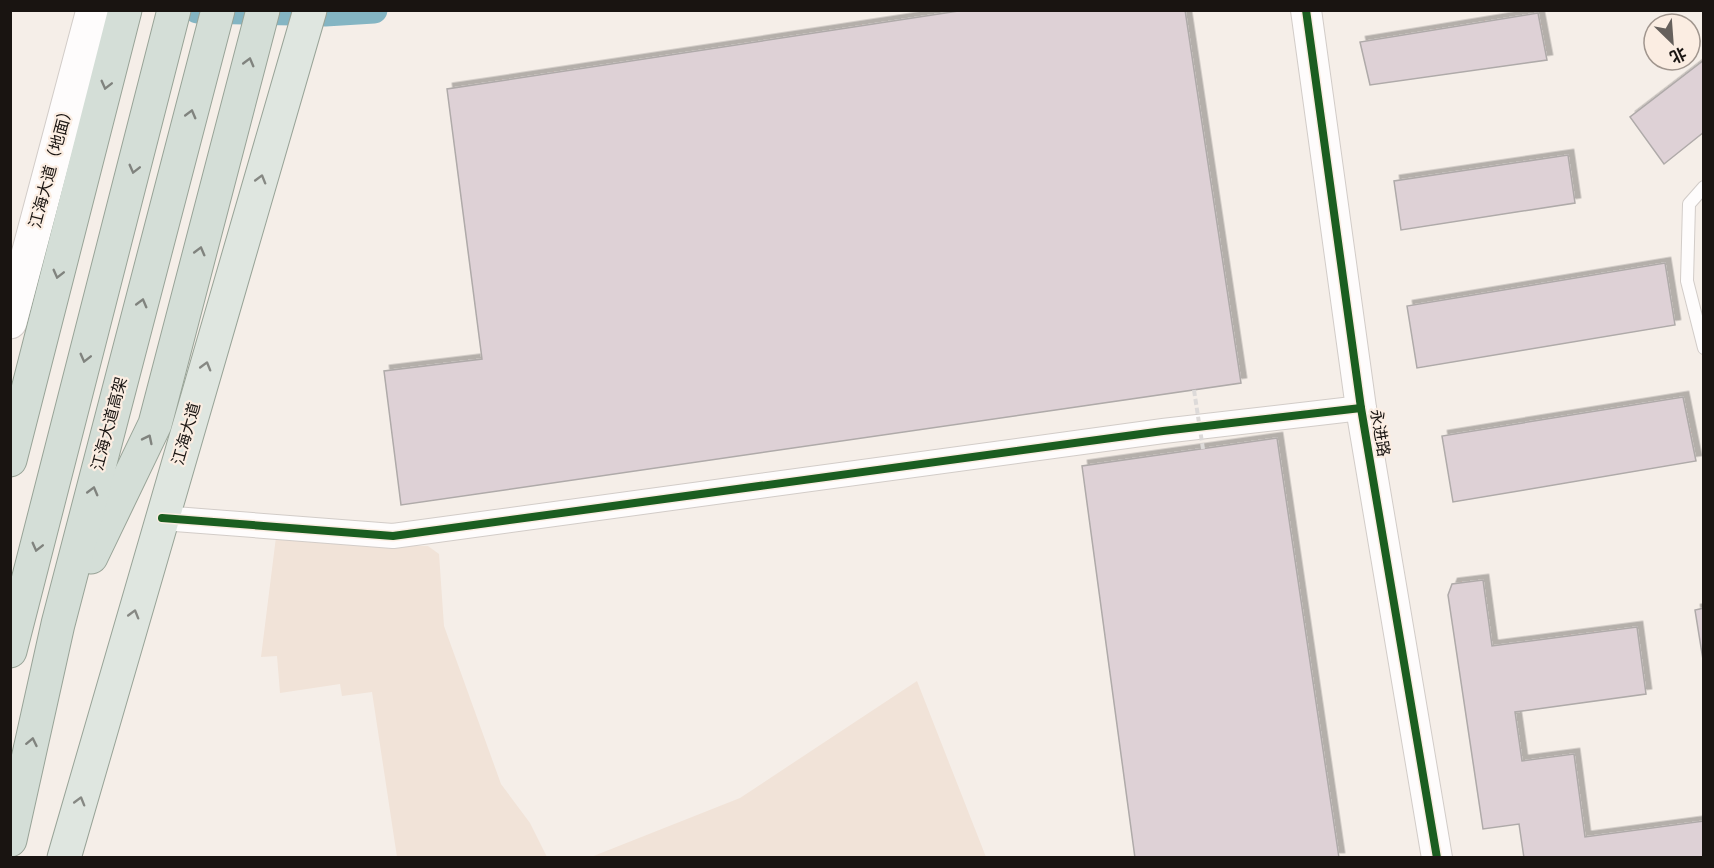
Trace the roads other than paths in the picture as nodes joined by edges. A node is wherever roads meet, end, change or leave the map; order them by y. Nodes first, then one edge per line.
1 (93, 10) edge
2 (174, 10) edge
3 (218, 10) edge
4 (262, 10) edge
5 (310, 10) edge
6 (1306, 10) edge
7 (123, 19) edge
8 (1704, 187) edge
9 (10, 322) edge
10 (1704, 348) edge
11 (1360, 408) junction
12 (10, 460) edge
13 (162, 518) junction
14 (58, 624) junction
15 (10, 651) edge
16 (10, 840) edge
17 (64, 858) edge
18 (1437, 858) edge

1 - 9 main road, 江海大道（地面）
2 -> 15 highway
14 -> 3 highway, 江海大道高架
14 -> 4 highway
13 -> 5 main road, 江海大道
6 - 11 street, 永进路
7 -> 12 highway
8 - 10 lane
11 - 13 street
11 - 18 street, 永进路
17 -> 13 main road, 江海大道
16 -> 14 highway, 江海大道高架

